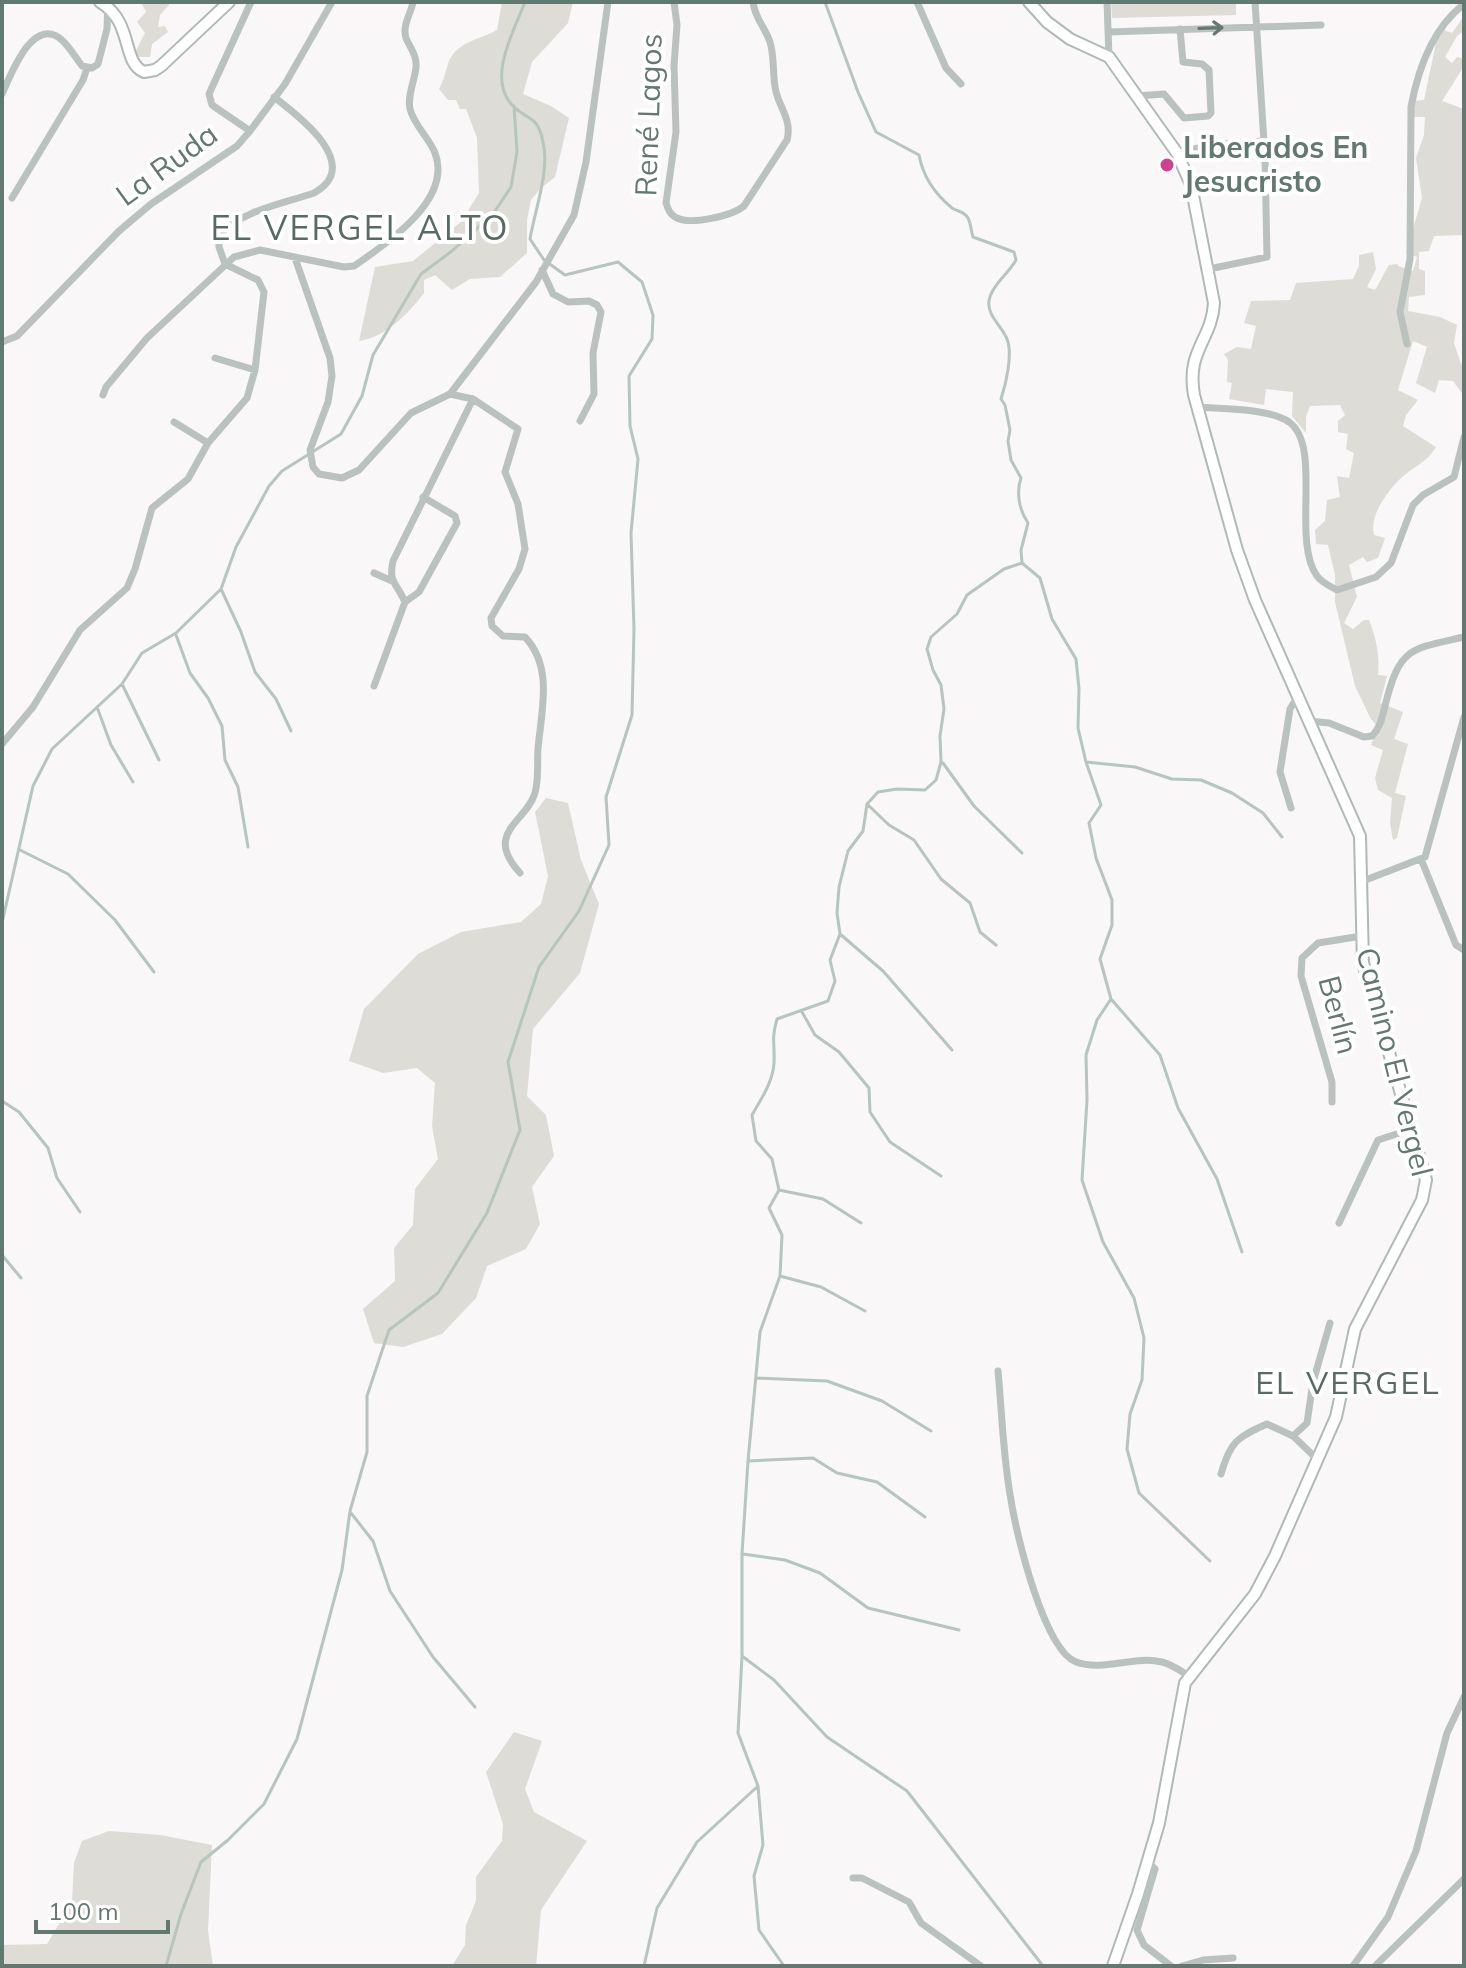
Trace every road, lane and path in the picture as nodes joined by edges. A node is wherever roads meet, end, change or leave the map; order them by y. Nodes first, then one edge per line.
1 (229, 2) edge
2 (251, 2) edge
3 (332, 2) edge
4 (413, 2) edge
5 (608, 2) edge
6 (674, 2) edge
7 (753, 2) edge
8 (917, 2) edge
9 (1029, 2) edge
10 (1107, 2) edge
11 (1255, 2) edge
12 (105, 3) edge
13 (1464, 4) edge
14 (1321, 25) dead end
15 (1257, 26) junction
16 (1180, 29) junction
17 (1109, 32) junction
18 (1109, 57) junction
19 (87, 68) junction
20 (961, 84) dead end
21 (2, 94) edge
22 (1137, 96) junction
23 (274, 97) junction
24 (250, 131) junction
25 (1263, 141) junction
26 (1177, 153) junction
27 (12, 198) dead end
28 (295, 258) junction
29 (225, 264) junction
30 (545, 265) junction
31 (1209, 269) junction
32 (2, 342) edge
33 (1407, 344) dead end
34 (215, 358) dead end
35 (255, 370) junction
36 (450, 394) junction
37 (103, 395) dead end
38 (473, 399) junction
39 (1198, 407) junction
40 (580, 421) dead end
41 (174, 422) dead end
42 (1464, 437) edge
43 (208, 443) junction
44 (423, 497) junction
45 (374, 573) dead end
46 (392, 581) junction
47 (405, 602) junction
48 (1464, 637) edge
49 (374, 686) dead end
50 (1298, 696) junction
51 (1464, 717) edge
52 (1309, 721) junction
53 (2, 744) edge
54 (1291, 808) dead end
55 (1421, 859) junction
56 (520, 873) dead end
57 (1363, 881) junction
58 (1362, 936) junction
59 (1464, 950) edge
60 (1332, 1102) dead end
61 (1412, 1129) junction
62 (1339, 1223) dead end
63 (1330, 1323) dead end
64 (998, 1371) dead end
65 (1293, 1436) junction
66 (1317, 1459) junction
67 (1221, 1474) dead end
68 (1189, 1676) junction
69 (1464, 1697) edge
70 (1148, 1862) junction
71 (853, 1878) dead end
72 (1464, 1879) edge
73 (1233, 1958) dead end
74 (981, 1966) edge
75 (1113, 1966) edge
76 (1171, 1966) edge
77 (1182, 1966) edge
78 (1353, 1966) edge
79 (1375, 1966) edge

1 - 12 street
2 - 24 street
3 - 23 street, La Ruda
4 - 28 street
5 - 30 street, René Lagos
6 - 7 street, René Lagos
8 - 20 street
9 - 18 street, Camino El Vergel
10 - 17 street
11 - 15 street
12 - 19 street
13 - 33 street
14 - 15 street
16 -> 15 street
15 - 25 street
16 - 17 street
16 - 22 street
17 - 18 street
18 - 22 street, Camino El Vergel
19 - 21 street
19 - 27 street
22 - 26 street, Camino El Vergel
23 - 24 street, La Ruda
23 - 29 street
24 - 32 street, La Ruda
25 - 26 street
25 - 31 street
26 - 31 street, Camino El Vergel
28 - 29 street
28 - 36 street
29 - 35 street
29 - 37 street
30 - 36 street, René Lagos
30 - 40 street
31 - 39 street, Camino El Vergel
34 - 35 street
35 - 43 street
36 - 38 street
38 - 44 street
38 - 56 street
39 - 42 street
39 - 50 street, Camino El Vergel
41 - 43 street
43 - 53 street
44 - 46 street
44 - 47 street
45 - 46 street
46 - 47 street
47 - 49 street
48 - 52 street
50 - 52 street, Camino El Vergel
50 - 54 street
51 - 55 street
52 - 57 street, Camino El Vergel
55 - 57 street
55 - 59 street
57 - 58 street, Camino El Vergel
58 - 60 street, Berlín
58 - 61 street, Camino El Vergel
61 - 62 street
61 - 66 street, Camino El Vergel
63 - 65 street
64 - 68 street
65 - 66 street
65 - 67 street
66 - 68 street, Camino El Vergel
68 - 70 street, Camino El Vergel
69 - 78 street
70 - 75 street, Camino El Vergel
70 - 76 street
71 - 74 street
72 - 79 street
73 - 77 street

